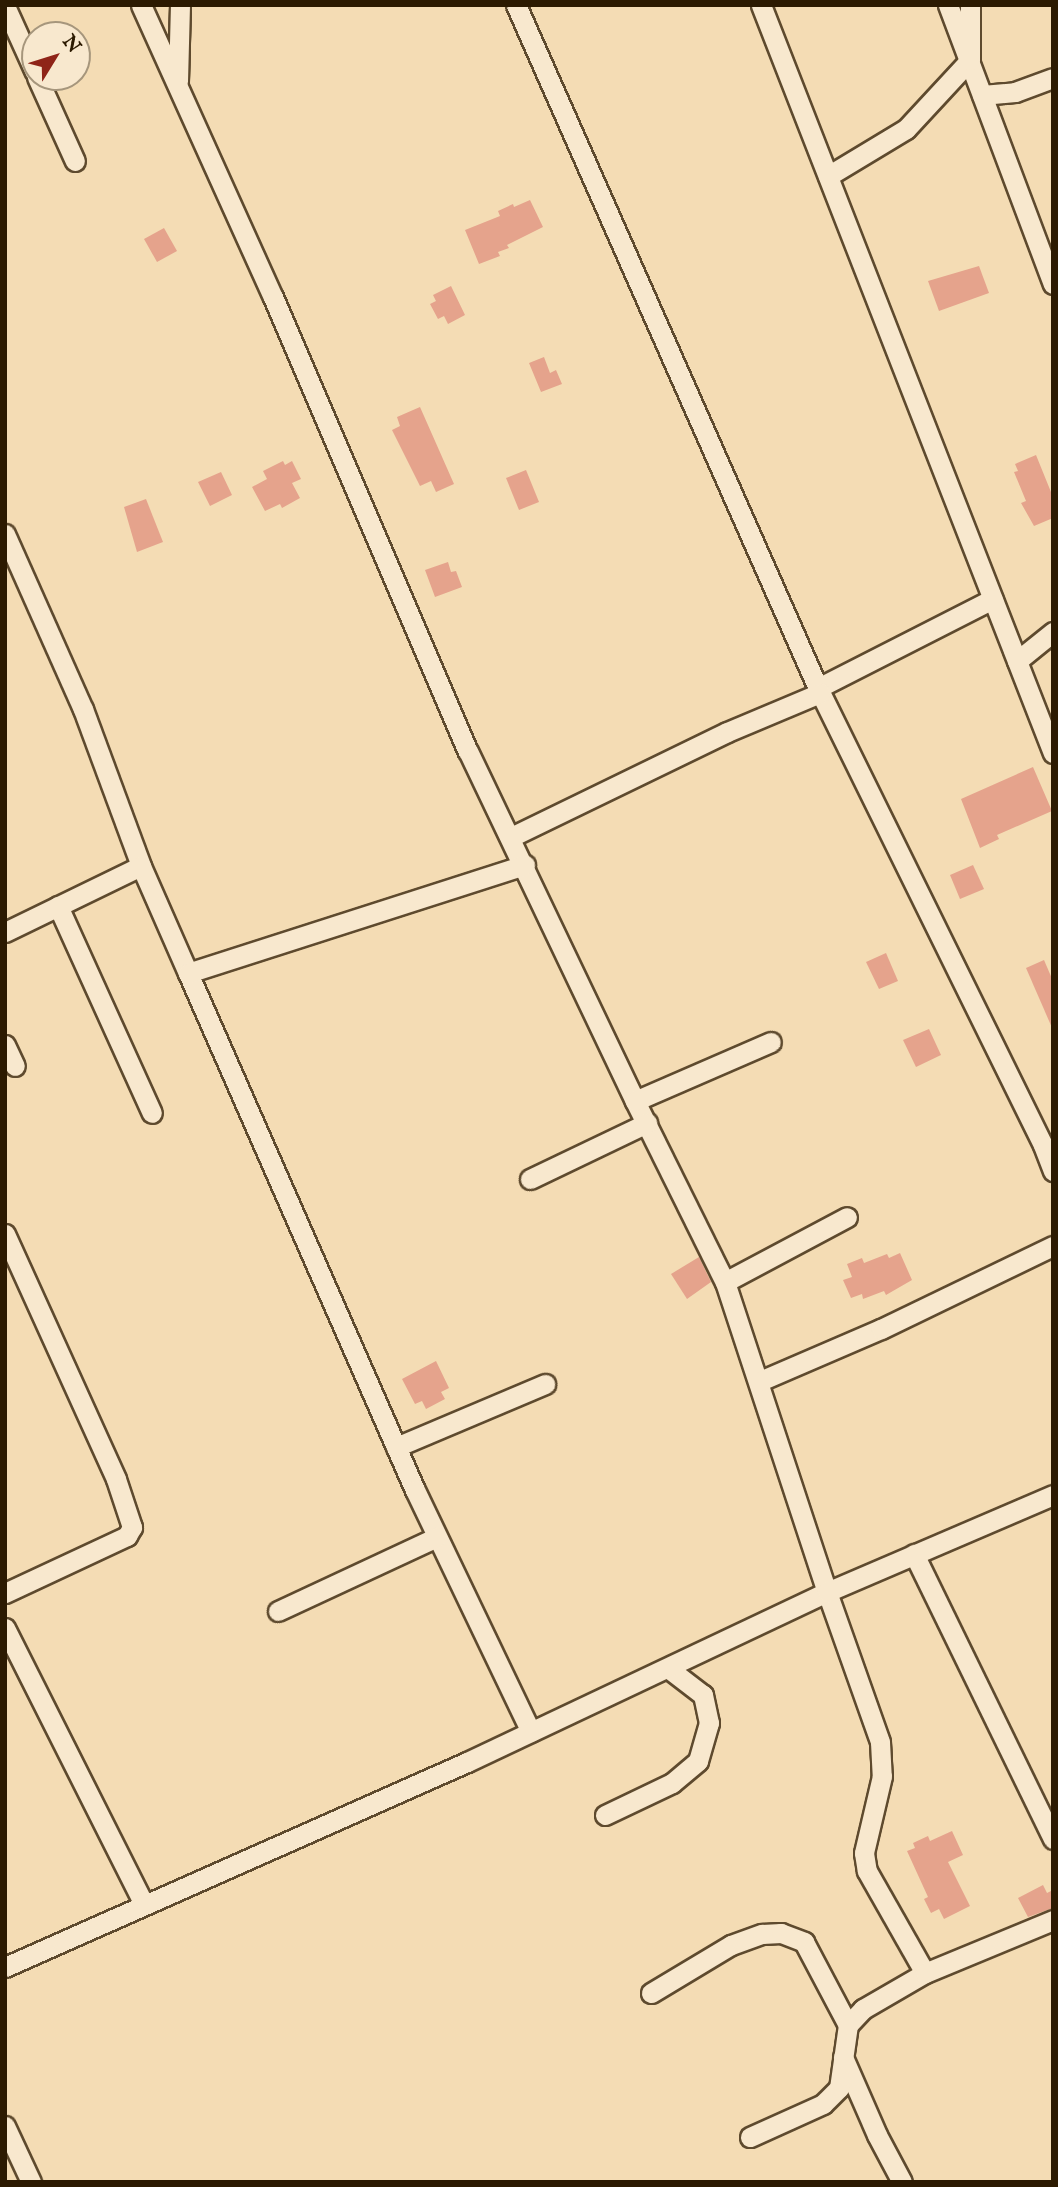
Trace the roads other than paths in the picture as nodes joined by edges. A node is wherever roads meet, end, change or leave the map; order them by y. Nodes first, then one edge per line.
1 (141, 5) edge
2 (180, 5) edge
3 (516, 5) edge
4 (761, 5) edge
5 (948, 5) edge
6 (970, 5) edge
7 (5, 6) edge
8 (21, 42) edge
9 (970, 60) junction
10 (1053, 78) edge
11 (178, 88) junction
12 (43, 91) edge
13 (982, 95) junction
14 (75, 162) dead end
15 (828, 176) junction
16 (1053, 284) edge
17 (5, 534) edge
18 (993, 599) junction
19 (1053, 632) edge
20 (1017, 661) junction
21 (819, 690) junction
22 (1053, 753) edge
23 (511, 837) junction
24 (525, 865) junction
25 (141, 866) junction
26 (58, 906) junction
27 (5, 932) edge
28 (188, 973) junction
29 (771, 1042) dead end
30 (5, 1045) edge
31 (15, 1066) dead end
32 (635, 1101) junction
33 (152, 1113) dead end
34 (647, 1123) junction
35 (1053, 1171) edge
36 (530, 1179) dead end
37 (846, 1217) dead end
38 (5, 1234) edge
39 (1053, 1246) edge
40 (725, 1282) junction
41 (760, 1381) junction
42 (545, 1384) dead end
43 (396, 1447) junction
44 (1053, 1494) edge
45 (437, 1537) junction
46 (914, 1554) junction
47 (827, 1592) junction
48 (5, 1593) edge
49 (278, 1611) dead end
50 (5, 1628) edge
51 (668, 1668) junction
52 (531, 1732) junction
53 (605, 1815) dead end
54 (1053, 1839) edge
55 (144, 1904) junction
56 (1053, 1920) edge
57 (5, 1967) edge
58 (925, 1973) junction
59 (651, 1993) dead end
60 (848, 2025) junction
61 (842, 2056) junction
62 (5, 2126) edge
63 (750, 2137) dead end
64 (31, 2182) edge
65 (902, 2182) edge

1 - 11 street
2 - 11 street
3 - 21 street
4 - 15 street
5 - 9 street
6 - 9 street
7 - 8 street
9 - 13 street
9 - 15 street
10 - 13 street
11 - 23 street
12 - 14 street
13 - 16 street
15 - 18 street
17 - 25 street
18 - 20 street
18 - 21 street
19 - 20 street
20 - 22 street
21 - 23 street
21 - 35 street
23 - 24 street
24 - 28 street
24 - 32 street
25 - 26 street
25 - 28 street
26 - 27 street
26 - 33 street
28 - 43 street
29 - 32 street
30 - 31 street
32 - 34 street
34 - 36 street
34 - 40 street
37 - 40 street
38 - 48 street
39 - 41 street
40 - 41 street
41 - 47 street
42 - 43 street
43 - 45 street
44 - 46 street
45 - 49 street
45 - 52 street
46 - 47 street
46 - 54 street
47 - 51 street
47 - 58 street
50 - 55 street
51 - 52 street
51 - 53 street
52 - 55 street
55 - 57 street
56 - 58 street
58 - 60 street
59 - 60 street
60 - 61 street
61 - 63 street
61 - 65 street
62 - 64 street

